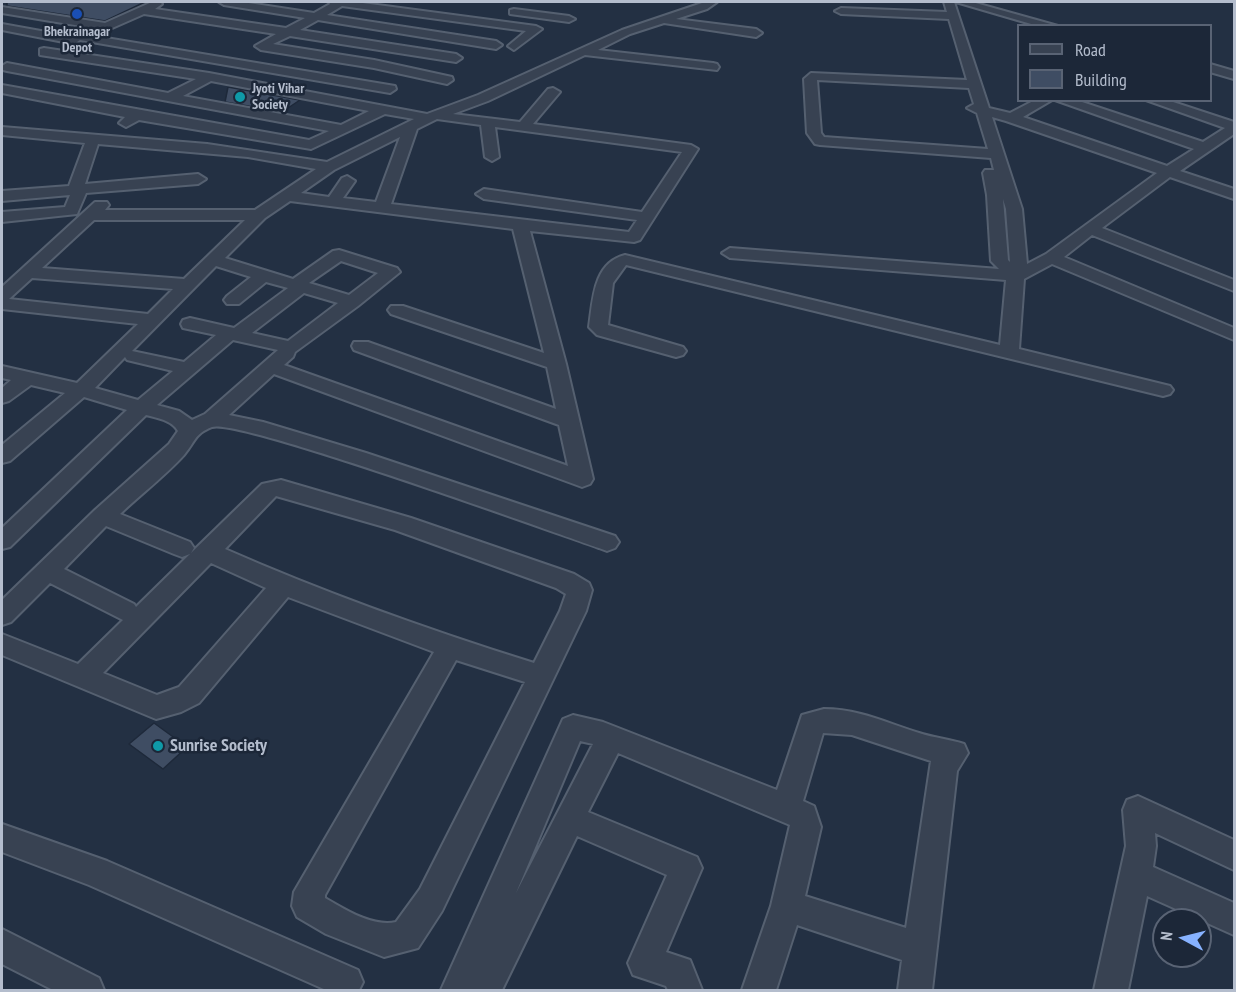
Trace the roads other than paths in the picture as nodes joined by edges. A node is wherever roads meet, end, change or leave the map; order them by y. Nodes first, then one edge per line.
1 (160, 2) edge
2 (224, 2) edge
3 (339, 2) edge
4 (524, 2) edge
5 (712, 2) edge
6 (949, 2) edge
7 (961, 2) edge
8 (871, 7) edge
9 (2, 10) edge
10 (142, 10) junction
11 (500, 10) dead end
12 (841, 11) dead end
13 (945, 11) edge
14 (316, 16) junction
15 (662, 21) junction
16 (1045, 24) edge
17 (107, 26) junction
18 (2, 27) edge
19 (288, 32) junction
20 (756, 33) dead end
21 (77, 38) junction
22 (496, 45) dead end
23 (514, 46) dead end
24 (585, 52) junction
25 (35, 56) junction
26 (456, 58) dead end
27 (226, 62) junction
28 (713, 67) dead end
29 (4, 68) edge
30 (1212, 69) edge
31 (1234, 75) edge
32 (204, 76) junction
33 (447, 80) dead end
34 (968, 84) junction
35 (2, 89) edge
36 (390, 89) dead end
37 (553, 92) dead end
38 (171, 96) junction
39 (1042, 102) edge
40 (1067, 102) edge
41 (1158, 102) edge
42 (977, 109) junction
43 (382, 110) junction
44 (136, 115) junction
45 (432, 117) junction
46 (1011, 118) junction
47 (487, 122) junction
48 (411, 126) junction
49 (523, 127) junction
50 (1234, 127) edge
51 (342, 129) junction
52 (2, 131) edge
53 (100, 140) junction
54 (197, 147) junction
55 (1206, 148) junction
56 (991, 154) junction
57 (492, 157) dead end
58 (329, 167) junction
59 (1170, 171) junction
60 (198, 179) dead end
61 (347, 181) dead end
62 (170, 182) junction
63 (122, 186) junction
64 (78, 189) junction
65 (484, 194) dead end
66 (1234, 194) edge
67 (2, 196) edge
68 (286, 196) junction
69 (333, 202) junction
70 (382, 208) junction
71 (90, 215) junction
72 (259, 215) junction
73 (2, 217) edge
74 (646, 217) junction
75 (520, 225) junction
76 (1091, 229) junction
77 (730, 253) dead end
78 (1052, 258) junction
79 (213, 260) junction
80 (28, 272) junction
81 (264, 276) junction
82 (1015, 276) junction
83 (188, 285) junction
84 (298, 286) junction
85 (1234, 286) edge
86 (2, 296) edge
87 (233, 300) dead end
88 (352, 302) junction
89 (2, 304) edge
90 (397, 310) dead end
91 (152, 320) junction
92 (190, 324) dead end
93 (233, 334) junction
94 (1234, 335) edge
95 (361, 346) dead end
96 (676, 351) dead end
97 (1009, 352) junction
98 (134, 356) dead end
99 (556, 364) junction
100 (188, 369) junction
101 (2, 372) edge
102 (27, 378) junction
103 (81, 390) junction
104 (1163, 390) dead end
105 (2, 397) edge
106 (141, 408) junction
107 (212, 419) junction
108 (568, 421) junction
109 (188, 431) junction
110 (2, 456) edge
111 (103, 516) junction
112 (2, 541) edge
113 (608, 542) dead end
114 (195, 550) junction
115 (47, 571) junction
116 (283, 585) junction
117 (125, 611) dead end
118 (2, 615) edge
119 (2, 644) edge
120 (450, 647) junction
121 (82, 676) junction
122 (541, 676) junction
123 (611, 737) junction
124 (786, 807) junction
125 (570, 819) junction
126 (2, 838) edge
127 (1234, 855) edge
128 (1136, 875) junction
129 (787, 906) junction
130 (1234, 919) edge
131 (2, 946) edge
132 (920, 949) junction
133 (346, 982) dead end
134 (1118, 988) edge
135 (87, 990) edge
136 (458, 990) edge
137 (484, 990) edge
138 (685, 990) edge
139 (759, 990) edge
140 (915, 990) edge

1 - 10 street
2 - 14 street
3 - 14 street
3 - 23 street
4 - 11 street
5 - 15 street
6 - 13 street
7 - 16 street
8 - 12 street
8 - 13 street
9 - 17 street
10 - 17 street
10 - 19 street
13 - 34 street
14 - 19 street
14 - 22 street
15 - 20 street
15 - 24 street
17 - 21 street
18 - 21 street
19 - 26 street
19 - 33 street
21 - 25 street
21 - 27 street
24 - 28 street
24 - 45 street
25 - 29 street
25 - 32 street
27 - 32 street
27 - 36 street
29 - 38 street
30 - 31 street
32 - 38 street
32 - 43 street
34 - 42 street
34 - 56 street
35 - 44 street
37 - 49 street
38 - 44 street
38 - 51 street
39 - 46 street
40 - 55 street
41 - 50 street
42 - 46 street
42 - 56 street
43 - 45 street
43 - 51 street
44 - 51 street
44 - 53 street
45 - 47 street
45 - 48 street
46 - 59 street
47 - 49 street
47 - 57 street
48 - 58 street
48 - 70 street
49 - 74 street
50 - 55 street
52 - 53 street
53 - 54 street
53 - 64 street
54 - 58 street
54 - 62 street
55 - 59 street
56 - 82 street
58 - 68 street
59 - 66 street
59 - 76 street
60 - 62 street
61 - 69 street
62 - 63 street
63 - 64 street
63 - 71 street
64 - 67 street
64 - 73 street
65 - 74 street
68 - 69 street
68 - 72 street
69 - 70 street
70 - 75 street
71 - 72 street
71 - 80 street
72 - 79 street
74 - 75 street
75 - 99 street
76 - 78 street
76 - 85 street
77 - 82 street
78 - 82 street
78 - 94 street
79 - 81 street
79 - 83 street
80 - 83 street
80 - 86 street
81 - 84 street
81 - 87 street
82 - 97 street
83 - 91 street
84 - 88 street
84 - 88 street
84 - 93 street
88 - 93 street
89 - 91 street
90 - 99 street
91 - 103 street
92 - 93 street
93 - 100 street
95 - 108 street
96 - 97 street
97 - 104 street
98 - 100 street
99 - 108 street
100 - 106 street
101 - 102 street
102 - 103 street
102 - 105 street
103 - 106 street
103 - 110 street
106 - 109 street
106 - 112 street
107 - 108 street
107 - 109 street
107 - 113 street
109 - 111 street
111 - 114 street
111 - 115 street
114 - 116 street
114 - 121 street
114 - 122 street
115 - 117 street
115 - 118 street
116 - 120 street
116 - 121 street
119 - 121 street
120 - 122 street
120 - 122 street
123 - 124 street
123 - 125 street
123 - 136 street
124 - 129 street
124 - 132 street
125 - 137 street
125 - 138 street
126 - 133 street
127 - 128 street
128 - 130 street
128 - 134 street
129 - 132 street
129 - 139 street
131 - 135 street
132 - 140 street

